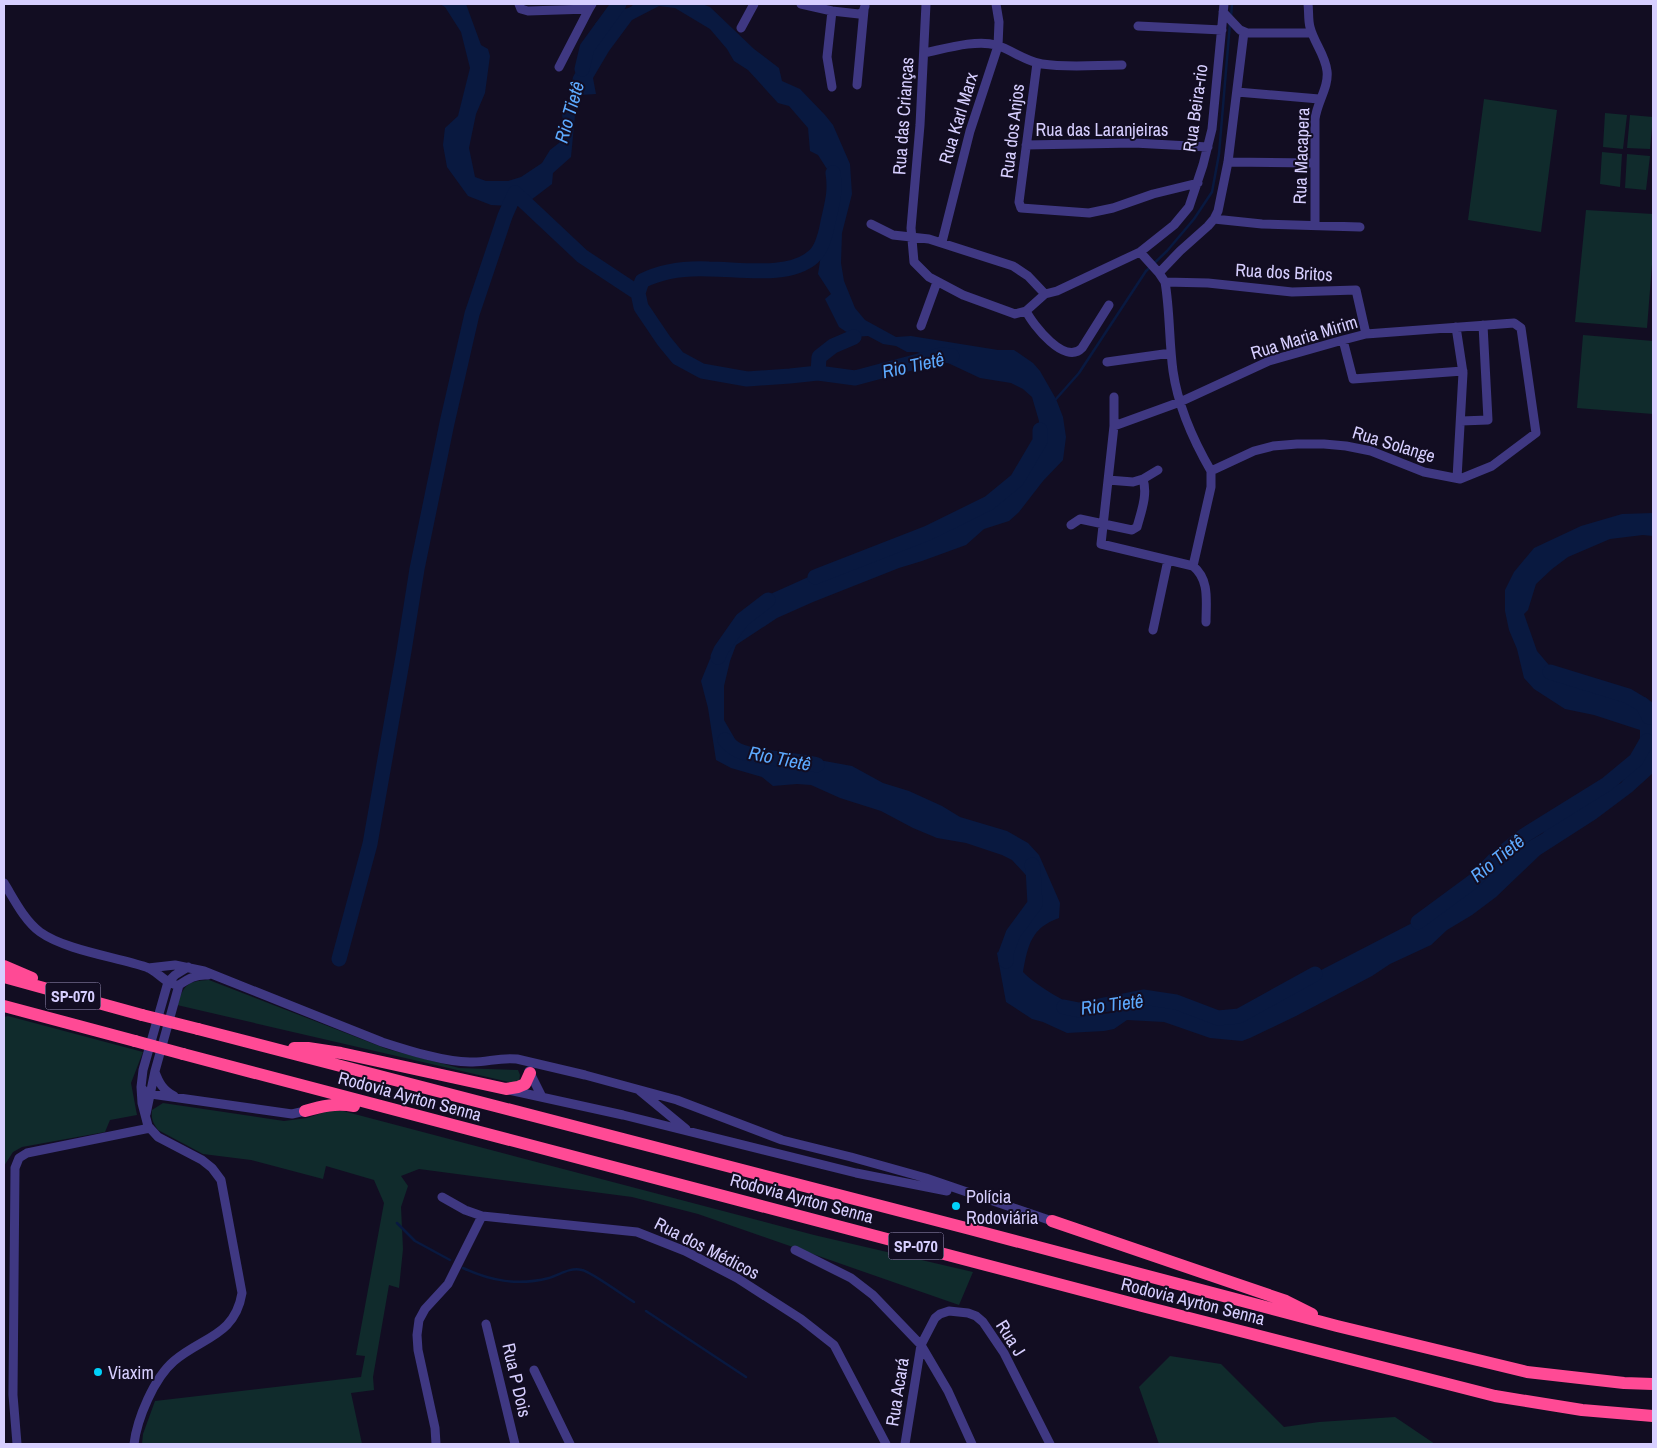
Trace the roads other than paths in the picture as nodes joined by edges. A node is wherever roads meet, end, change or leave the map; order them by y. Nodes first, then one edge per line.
1 (519, 4) edge
2 (754, 4) edge
3 (801, 4) edge
4 (926, 4) edge
5 (996, 4) edge
6 (1308, 4) edge
7 (590, 6) edge
8 (820, 6) edge
9 (564, 7) edge
10 (863, 9) edge
11 (1225, 10) edge
12 (832, 11) junction
13 (1138, 26) dead end
14 (741, 28) dead end
15 (1222, 30) junction
16 (1244, 32) junction
17 (1312, 33) junction
18 (998, 46) junction
19 (924, 53) junction
20 (1037, 63) junction
21 (1122, 65) dead end
22 (559, 67) dead end
23 (856, 85) dead end
24 (832, 87) dead end
25 (1237, 92) junction
26 (1320, 99) junction
27 (1026, 145) junction
28 (1208, 147) junction
29 (1228, 162) junction
30 (1314, 164) junction
31 (1198, 183) junction
32 (1214, 219) junction
33 (871, 224) dead end
34 (1315, 225) junction
35 (1360, 227) dead end
36 (911, 233) junction
37 (942, 242) junction
38 (1142, 254) junction
39 (1158, 271) junction
40 (937, 282) junction
41 (1165, 282) junction
42 (1045, 294) junction
43 (1109, 305) dead end
44 (1026, 311) junction
45 (1483, 325) junction
46 (920, 326) dead end
47 (1456, 327) junction
48 (1366, 334) junction
49 (1343, 340) junction
50 (1171, 353) junction
51 (1107, 362) dead end
52 (1463, 371) junction
53 (1114, 397) dead end
54 (1180, 402) junction
55 (1461, 421) junction
56 (1114, 426) junction
57 (1536, 433) joint
58 (1158, 470) dead end
59 (1211, 471) junction
60 (1143, 478) junction
61 (1457, 478) junction
62 (1108, 480) junction
63 (1071, 525) dead end
64 (1103, 525) junction
65 (1168, 560) junction
66 (1193, 566) junction
67 (1206, 622) dead end
68 (1154, 630) dead end
69 (4, 883) edge
70 (4, 966) edge
71 (188, 967) junction
72 (148, 968) junction
73 (216, 975) junction
74 (4, 977) edge
75 (168, 982) junction
76 (179, 985) junction
77 (61, 993) junction
78 (4, 1006) edge
79 (279, 1049) junction
80 (517, 1059) junction
81 (155, 1071) junction
82 (530, 1073) junction
83 (303, 1086) junction
84 (141, 1087) junction
85 (506, 1089) junction
86 (638, 1089) junction
87 (151, 1094) junction
88 (176, 1097) junction
89 (542, 1097) junction
90 (305, 1111) junction
91 (146, 1114) junction
92 (150, 1128) junction
93 (688, 1131) junction
94 (522, 1143) junction
95 (442, 1197) dead end
96 (982, 1197) junction
97 (482, 1216) junction
98 (1052, 1220) joint
99 (796, 1250) dead end
100 (486, 1324) dead end
101 (1337, 1326) junction
102 (921, 1345) junction
103 (534, 1370) dead end
104 (1653, 1384) edge
105 (8, 1396) edge
106 (1653, 1416) edge
107 (17, 1444) edge
108 (134, 1444) edge
109 (436, 1444) edge
110 (515, 1444) edge
111 (570, 1444) edge
112 (886, 1444) edge
113 (905, 1444) edge
114 (972, 1444) edge
115 (1050, 1444) edge

1 - 9 street
2 - 14 street
3 - 8 street
4 - 19 street, Rua das Crianças
5 - 18 street, Rua Karl Marx
6 - 17 street, Rua Macapera
7 - 9 street
7 - 22 street
8 - 12 street
10 - 12 street
10 - 23 street
11 - 15 street, Rua Beira-rio
11 - 16 street
12 - 24 street
13 - 15 street
15 - 28 street, Rua Beira-rio
16 - 17 street
16 - 25 street
17 - 26 street, Rua Macapera
18 - 19 street
18 - 20 street
18 - 37 street, Rua Karl Marx
19 - 36 street, Rua das Crianças
20 - 21 street
20 - 27 street, Rua dos Anjos
25 - 26 street
25 - 29 street
26 - 30 street, Rua Macapera
27 - 28 street, Rua das Laranjeiras
27 - 31 street, Rua dos Anjos
28 - 31 street, Rua Beira-rio
29 - 30 street
29 - 32 street
30 - 34 street, Rua Macapera
31 - 38 street, Rua Beira-rio
32 - 34 street
32 - 39 street
33 - 36 street
34 - 35 street
36 - 37 street
36 - 40 street, Rua das Crianças
37 - 42 street
38 - 39 street
38 - 42 street, Rua Beira-rio
39 - 41 street
40 - 44 street, Rua das Crianças
40 - 46 street
41 - 48 street, Rua dos Britos
41 - 50 street
42 - 44 street
43 - 44 street
45 - 47 street, Rua Maria Mirim
45 - 55 street
45 - 57 street, Rua Maria Mirim
47 - 48 street, Rua Maria Mirim
47 - 52 street
48 - 49 street, Rua Maria Mirim
49 - 52 street
49 - 54 street, Rua Maria Mirim
50 - 51 street
50 - 54 street
52 - 55 street
53 - 56 street
54 - 56 street, Rua Maria Mirim
54 - 59 street
55 - 61 street
56 - 62 street
57 - 61 street, Rua Solange
58 - 60 street
59 - 61 street, Rua Solange
59 - 66 street
60 - 62 street
60 - 64 street
62 - 64 street
63 - 64 street
64 - 65 street
65 - 66 street
65 - 68 street
66 - 67 street
69 - 72 street
70 - 77 highway
71 - 72 street
71 - 73 street
71 - 75 street
72 - 75 street
73 - 76 street
73 - 80 street
74 - 77 highway, Rodovia Ayrton Senna / SP-070
75 - 76 street
75 - 84 street
76 - 81 street
77 - 79 highway, Rodovia Ayrton Senna / SP-070, bridge
78 - 83 highway, Rodovia Ayrton Senna / SP-070, bridge
79 - 85 highway
79 - 101 highway, Rodovia Ayrton Senna / SP-070
80 - 82 street
80 - 86 street
81 - 87 street
81 - 88 street
82 - 85 highway
82 - 89 street
83 - 90 highway
83 - 94 highway, Rodovia Ayrton Senna / SP-070
84 - 87 street
84 - 91 street
85 - 89 street
86 - 93 street
86 - 96 street
87 - 88 street
87 - 91 street
88 - 90 street
89 - 93 street
90 - 94 highway
91 - 92 street
92 - 105 street
92 - 108 street
93 - 96 street
94 - 106 highway, Rodovia Ayrton Senna / SP-070
95 - 97 street, Rua dos Médicos
96 - 98 street
97 - 109 street
97 - 112 street, Rua dos Médicos
98 - 101 highway
99 - 102 street
100 - 110 street, Rua P Dois
101 - 104 highway, Rodovia Ayrton Senna / SP-070
102 - 113 street, Rua Acará
102 - 114 street
102 - 115 street, Rua J
103 - 111 street
105 - 107 street

